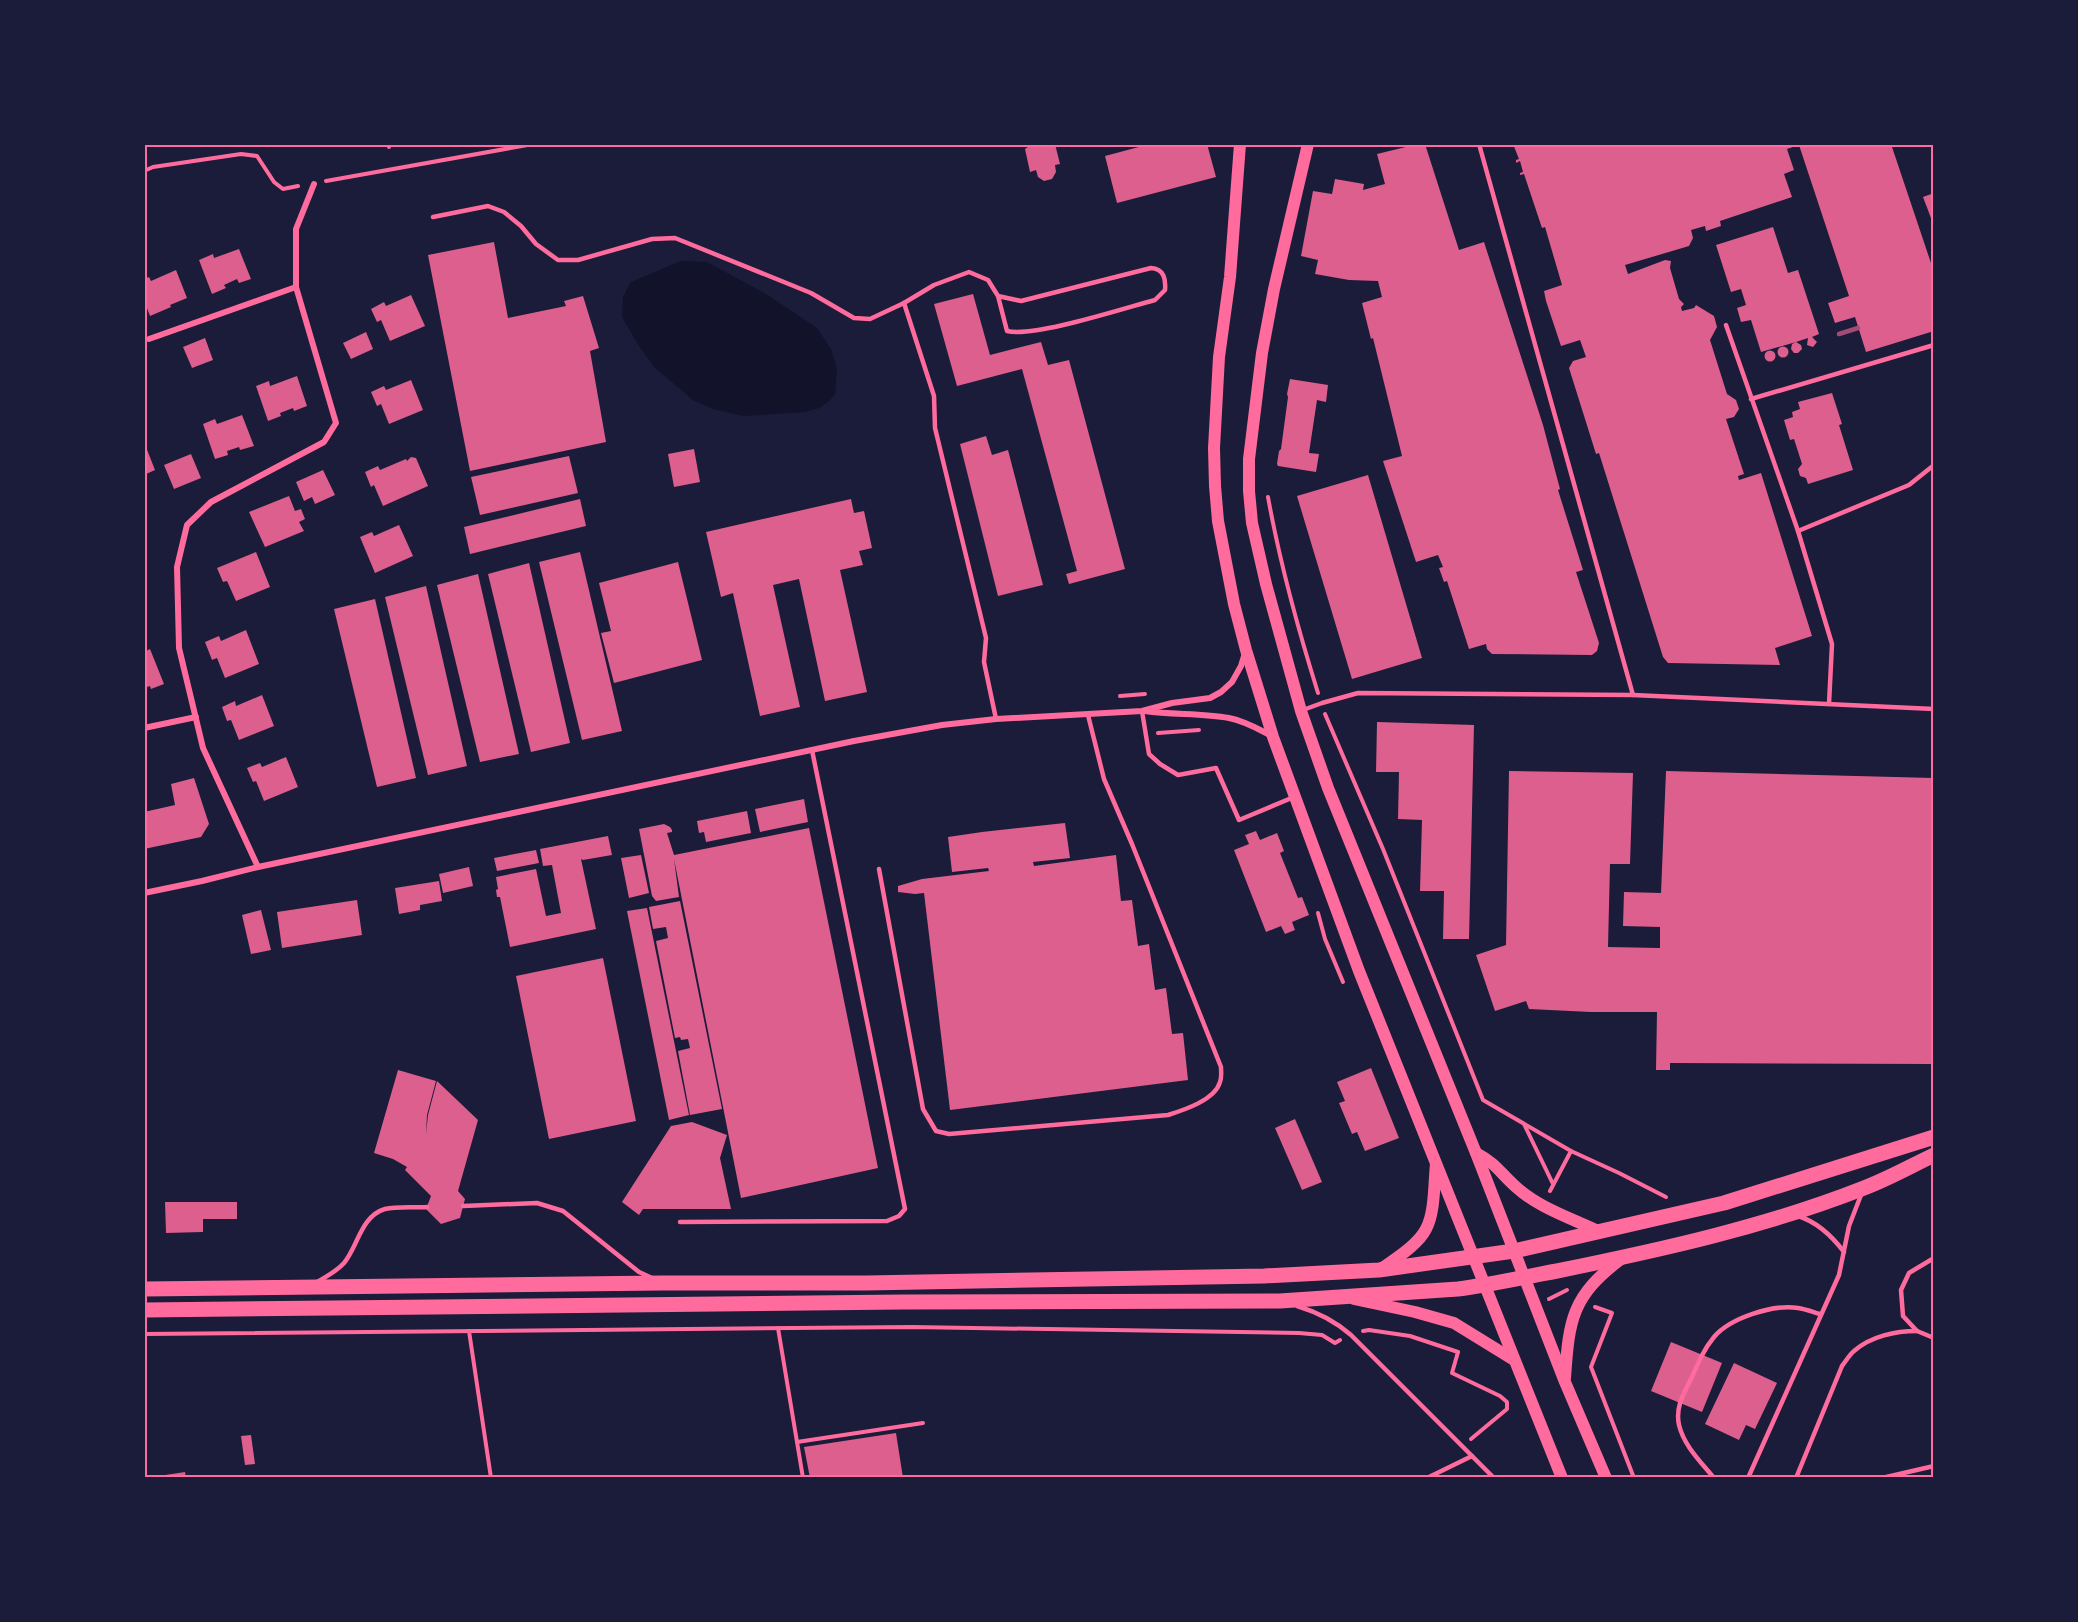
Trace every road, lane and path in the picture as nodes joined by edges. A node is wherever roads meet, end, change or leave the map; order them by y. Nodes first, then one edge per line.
1 (533, 144) edge
2 (1240, 144) edge
3 (1308, 144) edge
4 (1479, 144) edge
5 (144, 171) edge
6 (314, 183) junction
7 (434, 217) dead end
8 (296, 287) junction
9 (998, 296) junction
10 (904, 303) junction
11 (1725, 325) dead end
12 (149, 339) dead end
13 (1934, 345) edge
14 (1751, 399) junction
15 (1934, 465) edge
16 (1267, 488) dead end
17 (1798, 531) junction
18 (1246, 650) junction
19 (1633, 695) junction
20 (1322, 703) junction
21 (1829, 704) junction
22 (1934, 709) edge
23 (1142, 711) junction
24 (1301, 711) junction
25 (1088, 715) junction
26 (196, 717) junction
27 (996, 719) junction
28 (144, 728) edge
29 (1206, 730) dead end
30 (1158, 733) dead end
31 (1273, 737) junction
32 (812, 750) junction
33 (1296, 796) junction
34 (258, 867) junction
35 (879, 869) dead end
36 (144, 893) edge
37 (1524, 1124) junction
38 (1934, 1137) edge
39 (1571, 1151) junction
40 (1476, 1153) junction
41 (1934, 1155) edge
42 (1436, 1163) junction
43 (1553, 1185) junction
44 (1866, 1188) junction
45 (1672, 1200) dead end
46 (463, 1206) dead end
47 (427, 1207) dead end
48 (1543, 1207) junction
49 (1786, 1215) junction
50 (680, 1222) dead end
51 (1600, 1232) junction
52 (1514, 1251) junction
53 (1844, 1252) junction
54 (1474, 1257) junction
55 (1622, 1258) junction
56 (1934, 1258) edge
57 (1379, 1270) junction
58 (1524, 1278) junction
59 (662, 1283) junction
60 (1485, 1286) junction
61 (307, 1288) junction
62 (144, 1289) edge
63 (1347, 1298) junction
64 (1280, 1301) junction
65 (144, 1310) edge
66 (1612, 1313) dead end
67 (1820, 1314) junction
68 (778, 1328) junction
69 (469, 1331) junction
70 (1917, 1331) junction
71 (144, 1334) edge
72 (1351, 1335) junction
73 (1934, 1338) edge
74 (1514, 1360) junction
75 (1565, 1382) junction
76 (923, 1422) dead end
77 (797, 1442) junction
78 (1461, 1447) junction
79 (1472, 1456) junction
80 (1934, 1466) edge
81 (491, 1478) edge
82 (803, 1478) edge
83 (1427, 1478) edge
84 (1494, 1478) edge
85 (1562, 1478) edge
86 (1606, 1478) edge
87 (1634, 1478) edge
88 (1714, 1478) edge
89 (1748, 1478) edge
90 (1796, 1478) edge
91 (1882, 1478) edge

1 - 6 path
2 - 18 main road
3 - 24 main road
4 - 19 lane
5 - 6 path
6 - 8 street
7 - 10 lane
8 - 12 street
8 - 26 street
9 - 9 lane
9 - 10 lane
10 - 27 lane
11 - 14 lane
13 - 14 lane
14 - 17 lane
15 - 17 lane
16 - 20 path
17 - 21 lane
18 - 23 street
18 - 31 main road
19 - 20 lane
19 - 21 lane
20 - 24 lane
20 - 37 path
21 - 22 lane
23 - 25 street
23 - 31 street
23 - 33 lane
24 - 40 main road
25 - 27 street
25 - 35 lane
26 - 28 street
26 - 34 street
27 - 32 street
29 - 30 path
31 - 33 main road
32 - 34 street
32 - 50 lane
33 - 42 main road
34 - 36 street
37 - 39 path
37 - 43 path
38 - 51 main road
39 - 43 path
39 - 45 path
40 - 48 main road
40 - 52 main road
41 - 44 main road
42 - 54 main road
42 - 57 main road
43 - 48 path
44 - 49 main road
44 - 53 lane
46 - 59 lane
47 - 61 lane
48 - 51 main road
49 - 53 lane
49 - 55 main road
51 - 52 main road
52 - 54 main road
52 - 58 main road
53 - 67 lane
54 - 57 main road
54 - 60 main road
55 - 58 main road
55 - 75 main road
56 - 70 lane
57 - 59 main road
58 - 60 main road
58 - 75 main road
59 - 61 main road
60 - 63 main road
60 - 74 main road
61 - 62 main road
63 - 64 main road
63 - 74 main road
64 - 65 main road
64 - 72 lane
66 - 87 path
67 - 88 lane
67 - 89 lane
68 - 69 path
68 - 72 path
68 - 77 path
69 - 71 path
69 - 81 path
70 - 73 lane
70 - 90 lane
72 - 78 lane
72 - 78 path
74 - 85 main road
75 - 86 main road
76 - 77 path
77 - 82 path
78 - 79 lane
79 - 83 lane
79 - 84 lane
80 - 91 lane

